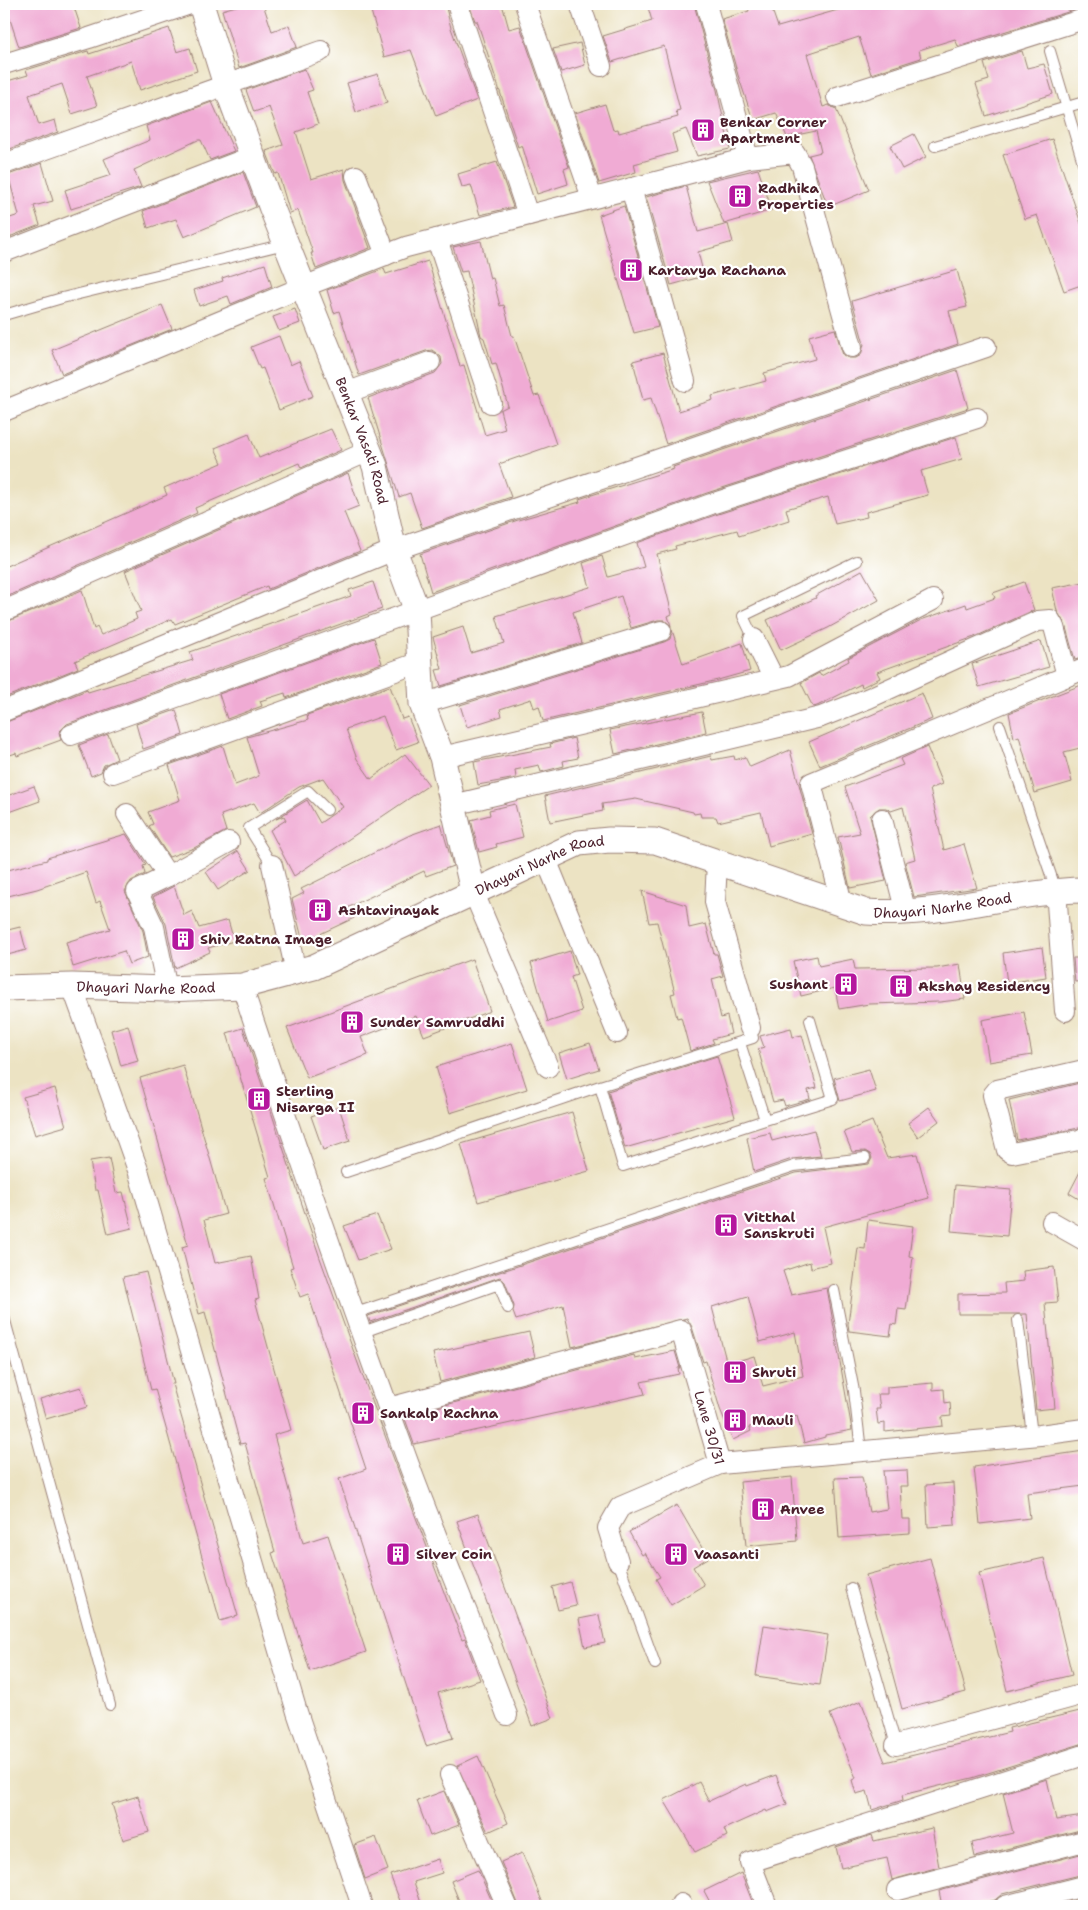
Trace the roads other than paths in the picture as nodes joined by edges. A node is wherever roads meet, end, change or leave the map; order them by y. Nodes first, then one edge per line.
1 (190, 4) edge
2 (201, 4) edge
3 (457, 4) edge
4 (525, 4) edge
5 (580, 4) edge
6 (706, 4) edge
7 (1084, 19) edge
8 (321, 51) dead end
9 (1050, 51) dead end
10 (4, 64) edge
11 (601, 66) dead end
12 (226, 85) junction
13 (837, 97) dead end
14 (1084, 102) edge
15 (1068, 108) junction
16 (934, 146) dead end
17 (253, 156) junction
18 (748, 158) junction
19 (4, 164) edge
20 (1084, 166) edge
21 (356, 176) dead end
22 (631, 188) junction
23 (592, 198) junction
24 (528, 215) junction
25 (437, 239) junction
26 (286, 244) junction
27 (4, 252) edge
28 (386, 255) junction
29 (303, 287) junction
30 (4, 315) edge
31 (986, 347) dead end
32 (852, 348) dead end
33 (430, 362) dead end
34 (685, 381) dead end
35 (346, 394) junction
36 (491, 404) dead end
37 (4, 411) edge
38 (976, 418) dead end
39 (369, 451) junction
40 (394, 550) junction
41 (857, 561) dead end
42 (933, 600) dead end
43 (4, 611) edge
44 (417, 611) junction
45 (660, 631) dead end
46 (754, 639) joint
47 (420, 662) junction
48 (1076, 673) edge
49 (774, 680) junction
50 (422, 704) junction
51 (4, 711) edge
52 (1000, 726) dead end
53 (71, 735) dead end
54 (442, 756) junction
55 (113, 773) dead end
56 (453, 805) junction
57 (328, 810) dead end
58 (127, 814) dead end
59 (882, 819) dead end
60 (229, 842) dead end
61 (545, 857) junction
62 (717, 862) junction
63 (272, 865) joint
64 (168, 876) junction
65 (1056, 890) junction
66 (1084, 890) edge
67 (473, 891) junction
68 (842, 903) junction
69 (906, 913) junction
70 (296, 972) junction
71 (72, 986) junction
72 (242, 986) junction
73 (4, 988) edge
74 (167, 989) junction
75 (1065, 1011) dead end
76 (810, 1020) dead end
77 (617, 1033) dead end
78 (745, 1035) junction
79 (548, 1067) dead end
80 (1084, 1070) edge
81 (600, 1086) junction
82 (765, 1120) junction
83 (1084, 1139) edge
84 (865, 1158) dead end
85 (346, 1172) dead end
86 (1052, 1222) dead end
87 (1084, 1240) edge
88 (834, 1290) dead end
89 (508, 1308) dead end
90 (353, 1314) junction
91 (4, 1317) edge
92 (1018, 1320) dead end
93 (360, 1333) junction
94 (389, 1408) junction
95 (1084, 1429) edge
96 (1032, 1436) junction
97 (861, 1451) junction
98 (720, 1464) junction
99 (618, 1561) joint
100 (851, 1588) dead end
101 (655, 1664) dead end
102 (1084, 1694) edge
103 (110, 1705) dead end
104 (508, 1715) dead end
105 (896, 1745) joint
106 (1084, 1755) edge
107 (450, 1775) dead end
108 (1084, 1841) edge
109 (1084, 1886) edge
110 (897, 1890) dead end
111 (362, 1906) edge
112 (507, 1906) edge
113 (767, 1906) edge
114 (1005, 1906) edge

1 - 10 street
2 - 12 street, Benkar Vasati Road
3 - 24 street
4 - 23 street
5 - 11 street
6 - 18 street
7 - 13 street
8 - 12 street
9 - 15 lane
12 - 17 street, Benkar Vasati Road
12 - 19 street
14 - 15 lane
15 - 16 lane
15 - 20 lane
17 - 26 street, Benkar Vasati Road
17 - 27 street
18 - 22 street
18 - 32 street
21 - 28 street
22 - 23 street
22 - 34 street
23 - 24 street
24 - 25 street
25 - 28 street
25 - 36 street
26 - 29 street, Benkar Vasati Road
26 - 30 lane
28 - 29 street
29 - 35 street, Benkar Vasati Road
29 - 37 street
31 - 40 street
33 - 35 street
35 - 39 street, Benkar Vasati Road
38 - 44 street
39 - 40 street, Benkar Vasati Road
39 - 43 street
40 - 44 street, Benkar Vasati Road
40 - 51 street
41 - 46 lane
42 - 49 street
44 - 47 street, Benkar Vasati Road
44 - 53 street
45 - 50 street
46 - 49 street
47 - 50 street, Benkar Vasati Road
47 - 55 street
48 - 56 street
48 - 68 street
49 - 54 street
50 - 54 street, Benkar Vasati Road
52 - 65 lane
54 - 56 street, Benkar Vasati Road
56 - 67 street, Benkar Vasati Road
57 - 63 lane
58 - 64 street
59 - 69 street
60 - 64 street
61 - 62 street, Dhayari Narhe Road
61 - 67 street, Dhayari Narhe Road
61 - 77 street
62 - 68 street, Dhayari Narhe Road
62 - 78 street
63 - 70 street
64 - 74 street
65 - 66 street, Dhayari Narhe Road
65 - 69 street, Dhayari Narhe Road
65 - 75 street
67 - 70 street, Dhayari Narhe Road
67 - 79 street
68 - 69 street, Dhayari Narhe Road
70 - 72 street, Dhayari Narhe Road
71 - 73 street, Dhayari Narhe Road
71 - 74 street, Dhayari Narhe Road
71 - 111 street
72 - 74 street, Dhayari Narhe Road
72 - 90 street
76 - 82 lane
78 - 81 lane
78 - 82 lane
80 - 83 street
81 - 82 lane
81 - 85 lane
84 - 90 lane
86 - 87 street
88 - 97 lane
89 - 93 lane
90 - 93 street
91 - 103 lane
92 - 96 lane
93 - 94 street
94 - 98 street, Lane 30/31
94 - 104 street
95 - 96 street, Lane 30/31
96 - 97 street, Lane 30/31
97 - 98 street, Lane 30/31
98 - 99 street
99 - 101 lane
100 - 105 lane
102 - 105 street
106 - 113 street
107 - 112 street
108 - 110 street
109 - 114 street

